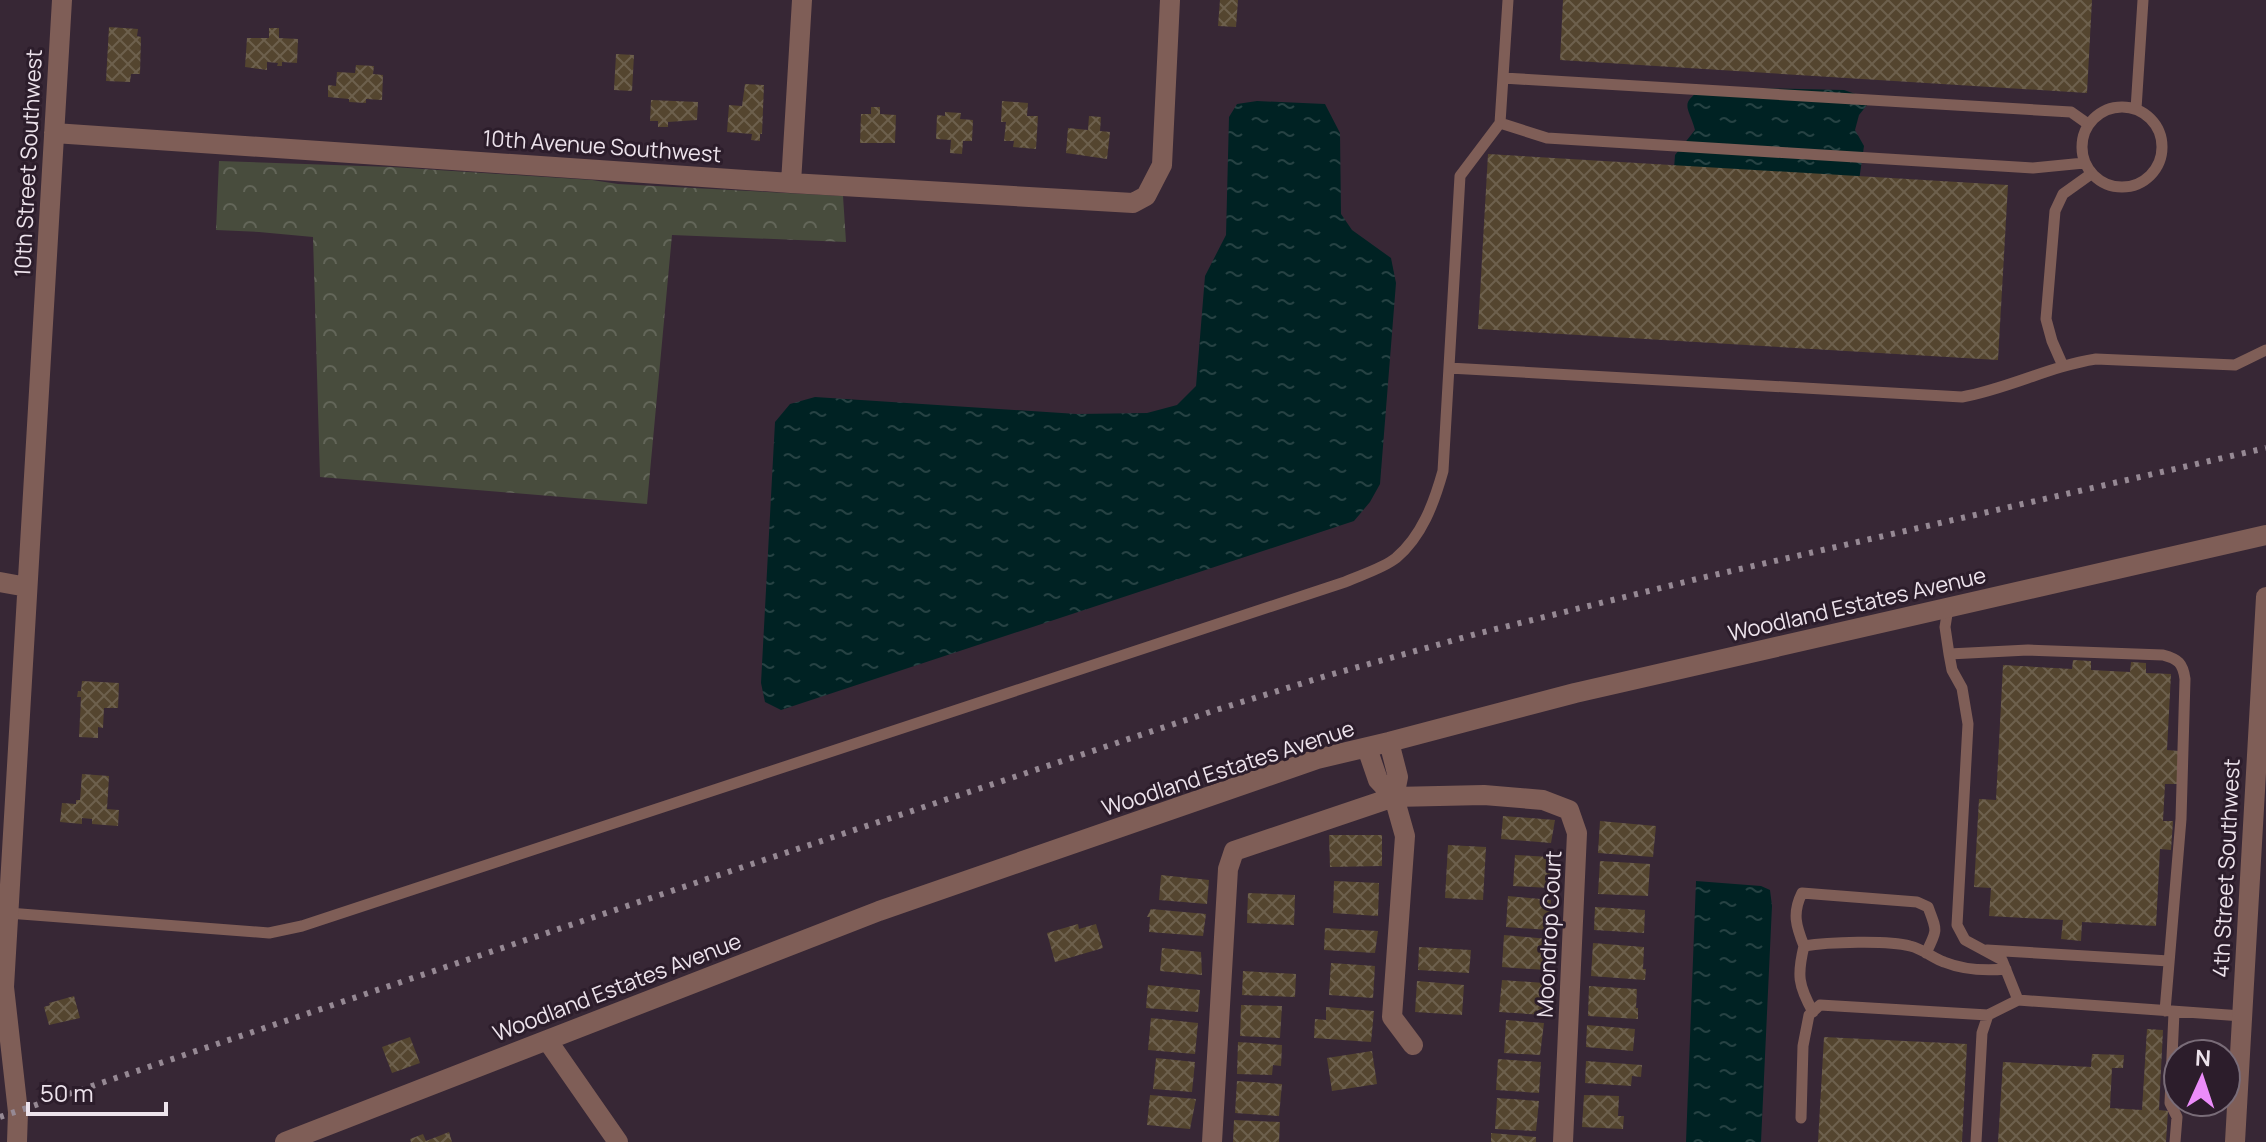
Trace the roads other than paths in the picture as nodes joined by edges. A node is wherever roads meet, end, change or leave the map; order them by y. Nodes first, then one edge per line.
1 (62, 0) edge
2 (802, 0) edge
3 (1170, 0) edge
4 (1508, 0) edge
5 (2143, 0) edge
6 (1503, 78) junction
7 (2136, 109) junction
8 (1500, 123) junction
9 (2088, 124) junction
10 (54, 133) junction
11 (2084, 163) junction
12 (2091, 174) junction
13 (791, 183) junction
14 (2266, 350) edge
15 (2063, 366) junction
16 (1449, 368) junction
17 (2266, 535) edge
18 (0, 582) edge
19 (27, 587) junction
20 (2266, 597) edge
21 (1948, 608) junction
22 (1949, 654) junction
23 (1389, 742) junction
24 (1367, 748) junction
25 (1394, 797) junction
26 (2260, 814) edge
27 (8, 913) junction
28 (1804, 946) junction
29 (1986, 950) junction
30 (1926, 953) junction
31 (2169, 961) junction
32 (2006, 969) junction
33 (2018, 1000) junction
34 (2169, 1011) junction
35 (1813, 1012) junction
36 (1988, 1015) junction
37 (2242, 1016) junction
38 (547, 1040) junction
39 (1413, 1045) dead end
40 (1801, 1118) dead end
41 (17, 1142) edge
42 (285, 1142) edge
43 (618, 1142) edge
44 (1212, 1142) edge
45 (1563, 1142) edge
46 (1976, 1142) edge
47 (2175, 1142) edge
48 (2235, 1142) edge

1 - 10 street, 10th Street Southwest
2 - 13 street
3 - 13 street, 10th Avenue Southwest
4 - 6 lane
5 - 7 lane
6 - 8 lane
6 - 9 lane
7 - 9 lane
7 - 12 lane
8 - 11 lane
8 - 16 lane
9 - 11 lane
10 - 13 street, 10th Avenue Southwest
10 - 19 street, 10th Street Southwest
11 - 12 lane
12 - 15 lane
14 - 15 lane
15 - 16 lane
16 - 27 lane
17 - 21 street, Woodland Estates Avenue
18 - 19 street
19 - 27 street, 10th Street Southwest
20 - 26 street, 4th Street Southwest
21 - 22 lane
21 - 23 street, Woodland Estates Avenue
22 - 29 lane
22 - 31 lane
23 - 24 street, Woodland Estates Avenue
23 - 25 street
24 - 25 street
24 - 38 street, Woodland Estates Avenue
25 - 39 street
25 - 44 street, Moondrop Court
25 - 45 street, Moondrop Court
26 - 37 street, 4th Street Southwest
27 - 41 street, 10th Street Southwest
28 - 30 lane
28 - 30 lane
28 - 35 lane
29 - 31 lane
29 - 32 lane
30 - 32 lane
31 - 34 lane
32 - 33 lane
33 - 34 lane
33 - 36 lane
34 - 37 lane
34 - 47 lane
35 - 36 lane
35 - 40 lane
36 - 46 lane
37 - 48 street, 4th Street Southwest
38 - 42 street, Woodland Estates Avenue
38 - 43 street

